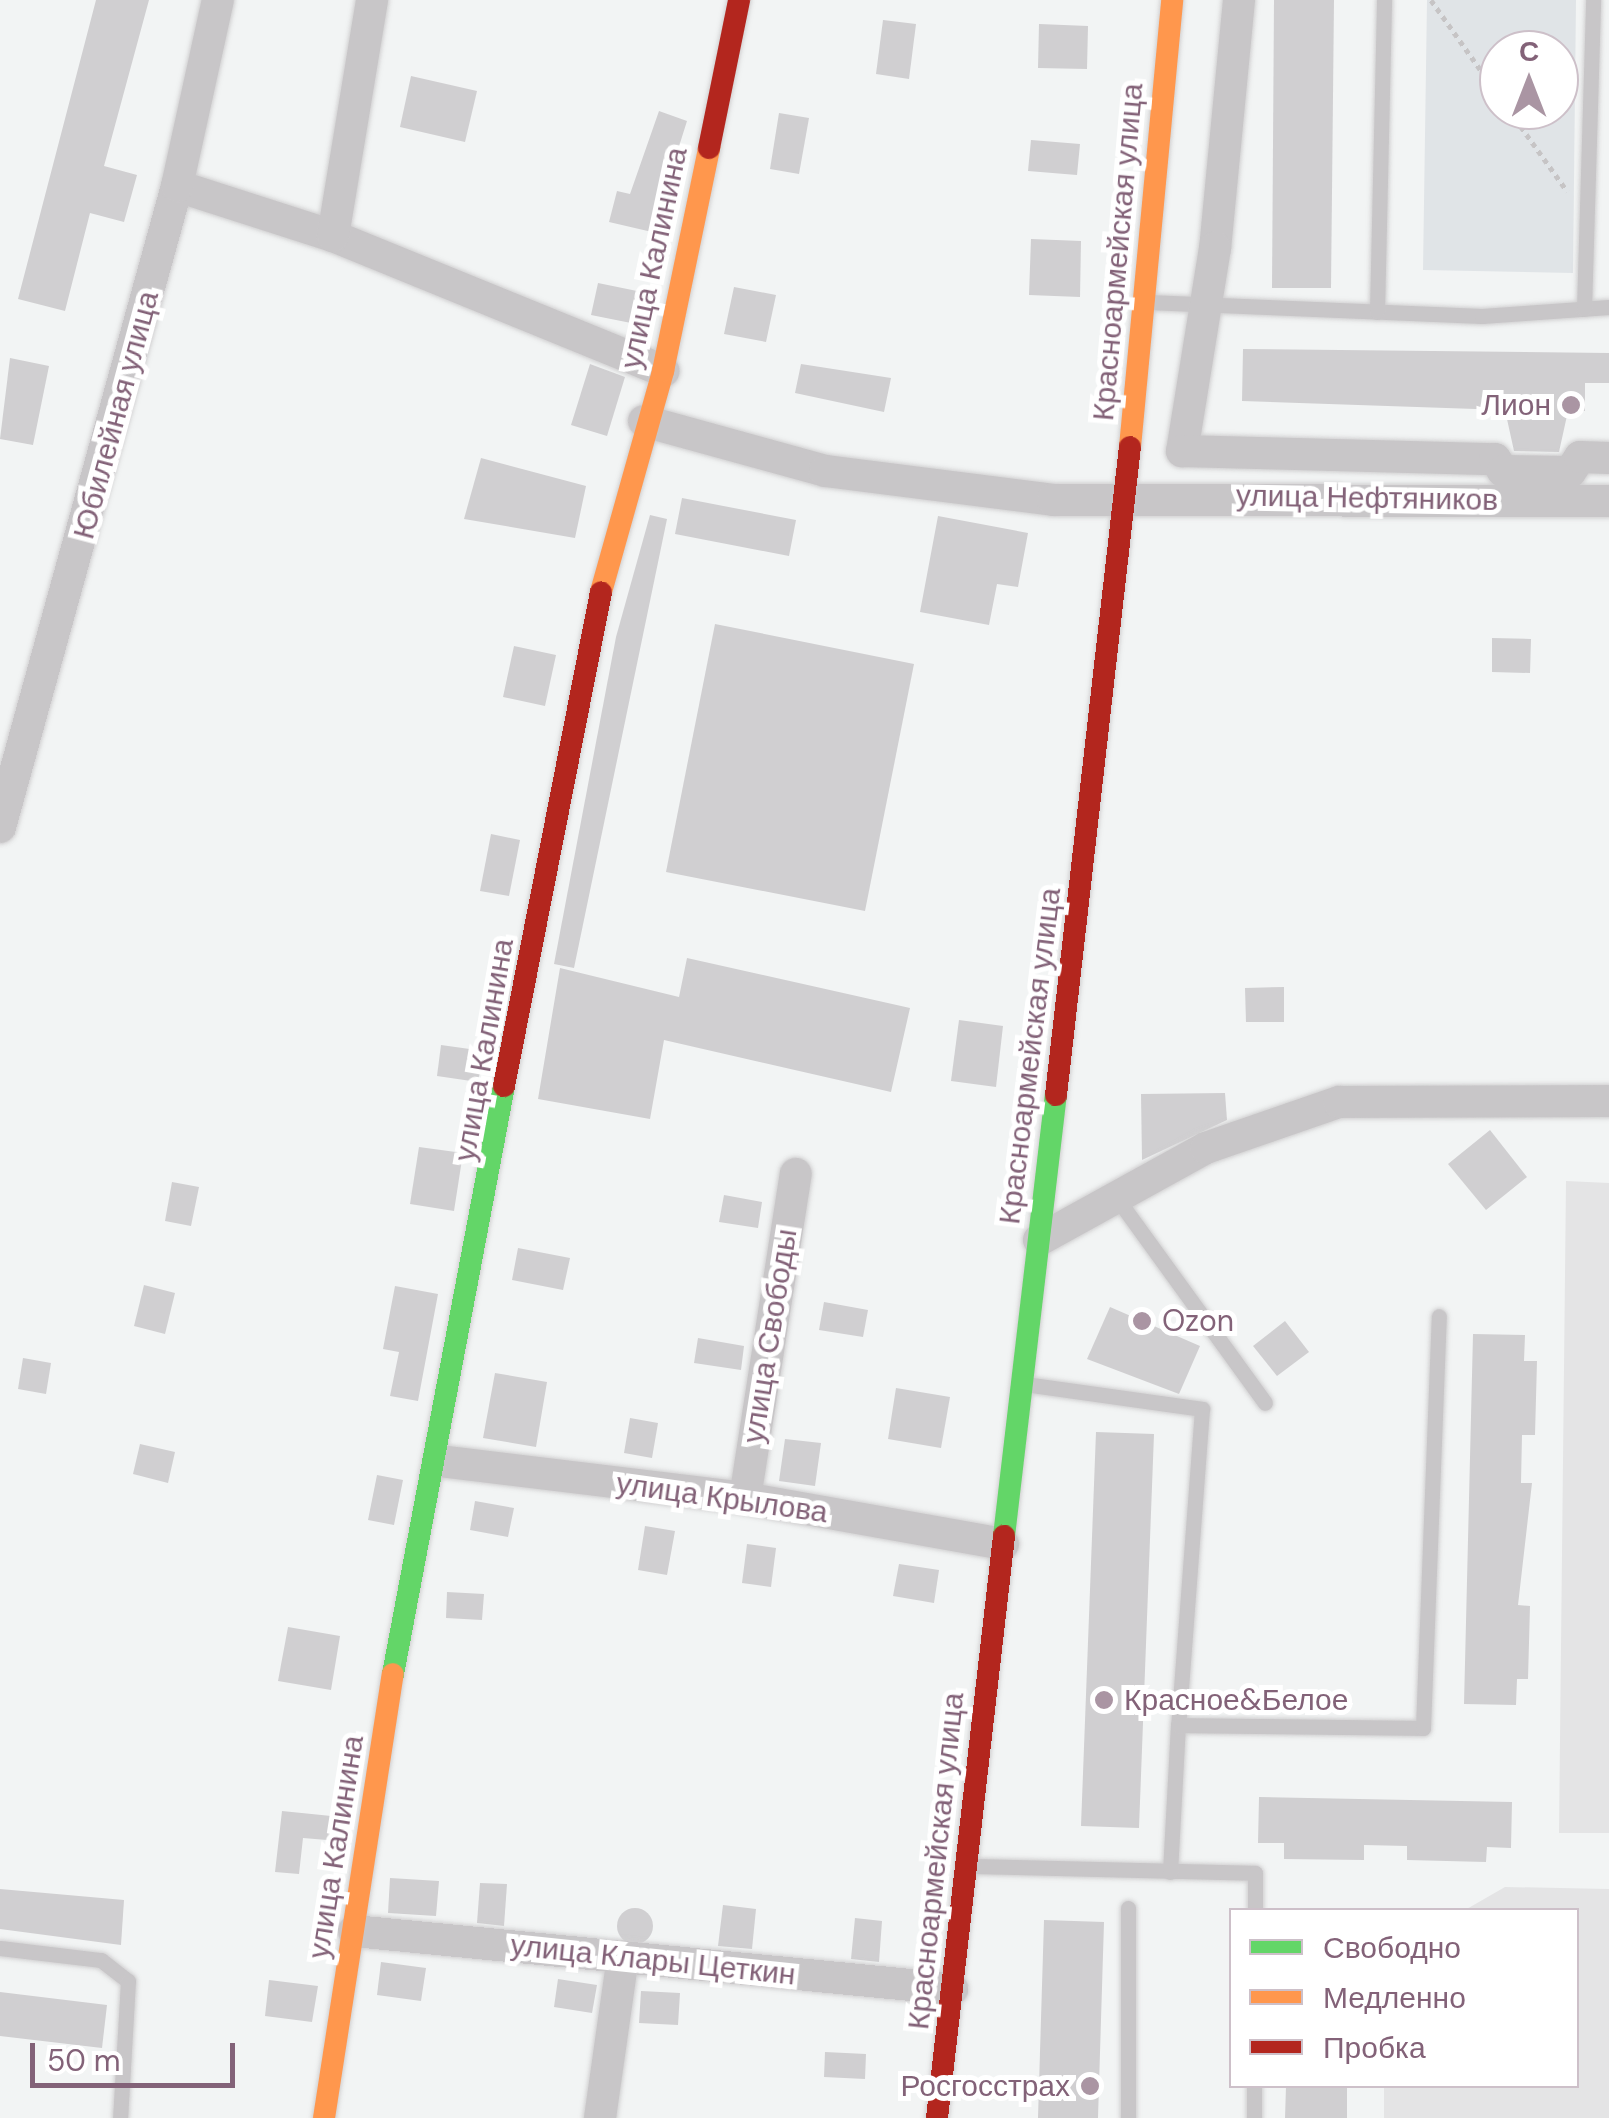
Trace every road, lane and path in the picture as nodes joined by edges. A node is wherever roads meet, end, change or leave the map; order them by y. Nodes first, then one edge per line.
1 (218, 0) edge
2 (372, 0) edge
3 (738, 0) edge
4 (1172, 0) edge
5 (1239, 0) edge
6 (1384, 0) edge
7 (1431, 0) edge
8 (1593, 0) edge
9 (1479, 68) edge
10 (1523, 130) edge
11 (177, 186) junction
12 (1586, 218) junction
13 (333, 236) junction
14 (1144, 302) junction
15 (1206, 305) junction
16 (1609, 307) edge
17 (1584, 309) junction
18 (1376, 312) junction
19 (662, 371) junction
20 (644, 422) junction
21 (1609, 458) edge
22 (1126, 496) junction
23 (1609, 501) edge
24 (0, 827) edge
25 (1609, 1101) edge
26 (796, 1174) dead end
27 (1116, 1198) junction
28 (1038, 1240) junction
29 (1439, 1316) dead end
30 (1023, 1383) junction
31 (1264, 1403) dead end
32 (440, 1461) junction
33 (744, 1498) junction
34 (1002, 1544) junction
35 (1178, 1726) junction
36 (966, 1866) junction
37 (1170, 1872) junction
38 (1128, 1908) dead end
39 (1255, 1908) edge
40 (354, 1931) junction
41 (0, 1948) edge
42 (623, 1956) junction
43 (952, 1989) junction
44 (1254, 2088) edge
45 (120, 2118) edge
46 (324, 2118) edge
47 (600, 2118) edge
48 (937, 2118) edge
49 (1128, 2118) edge
50 (1254, 2118) edge

1 - 11 street, Юбилейная улица
2 - 13 street
3 - 19 street, улица Калинина
4 - 14 street, Красноармейская улица
5 - 15 street
6 - 18 lane
7 - 9 path
8 - 12 lane
10 - 12 path
11 - 13 street
11 - 24 street, Юбилейная улица
12 - 17 lane
13 - 19 street
14 - 15 lane
14 - 22 street, Красноармейская улица
15 - 18 lane
15 - 21 street
16 - 17 lane
17 - 18 lane
19 - 20 street, улица Калинина
20 - 22 street, улица Нефтяников
20 - 32 street, улица Калинина
22 - 23 street, улица Нефтяников
22 - 28 street, Красноармейская улица
25 - 27 street
26 - 33 street, улица Свободы
27 - 28 street
27 - 31 lane
28 - 30 street, Красноармейская улица
29 - 35 lane
30 - 34 street, Красноармейская улица
30 - 35 lane
32 - 33 street, улица Крылова
32 - 40 street, улица Калинина
33 - 34 street, улица Крылова
34 - 36 street, Красноармейская улица
35 - 37 lane
36 - 37 lane
36 - 43 street, Красноармейская улица
37 - 39 lane
38 - 49 lane
40 - 42 street, улица Клары Цеткин
40 - 46 street, улица Калинина
41 - 45 lane
42 - 43 street, улица Клары Цеткин
42 - 47 street
43 - 48 street, Красноармейская улица
44 - 50 lane

